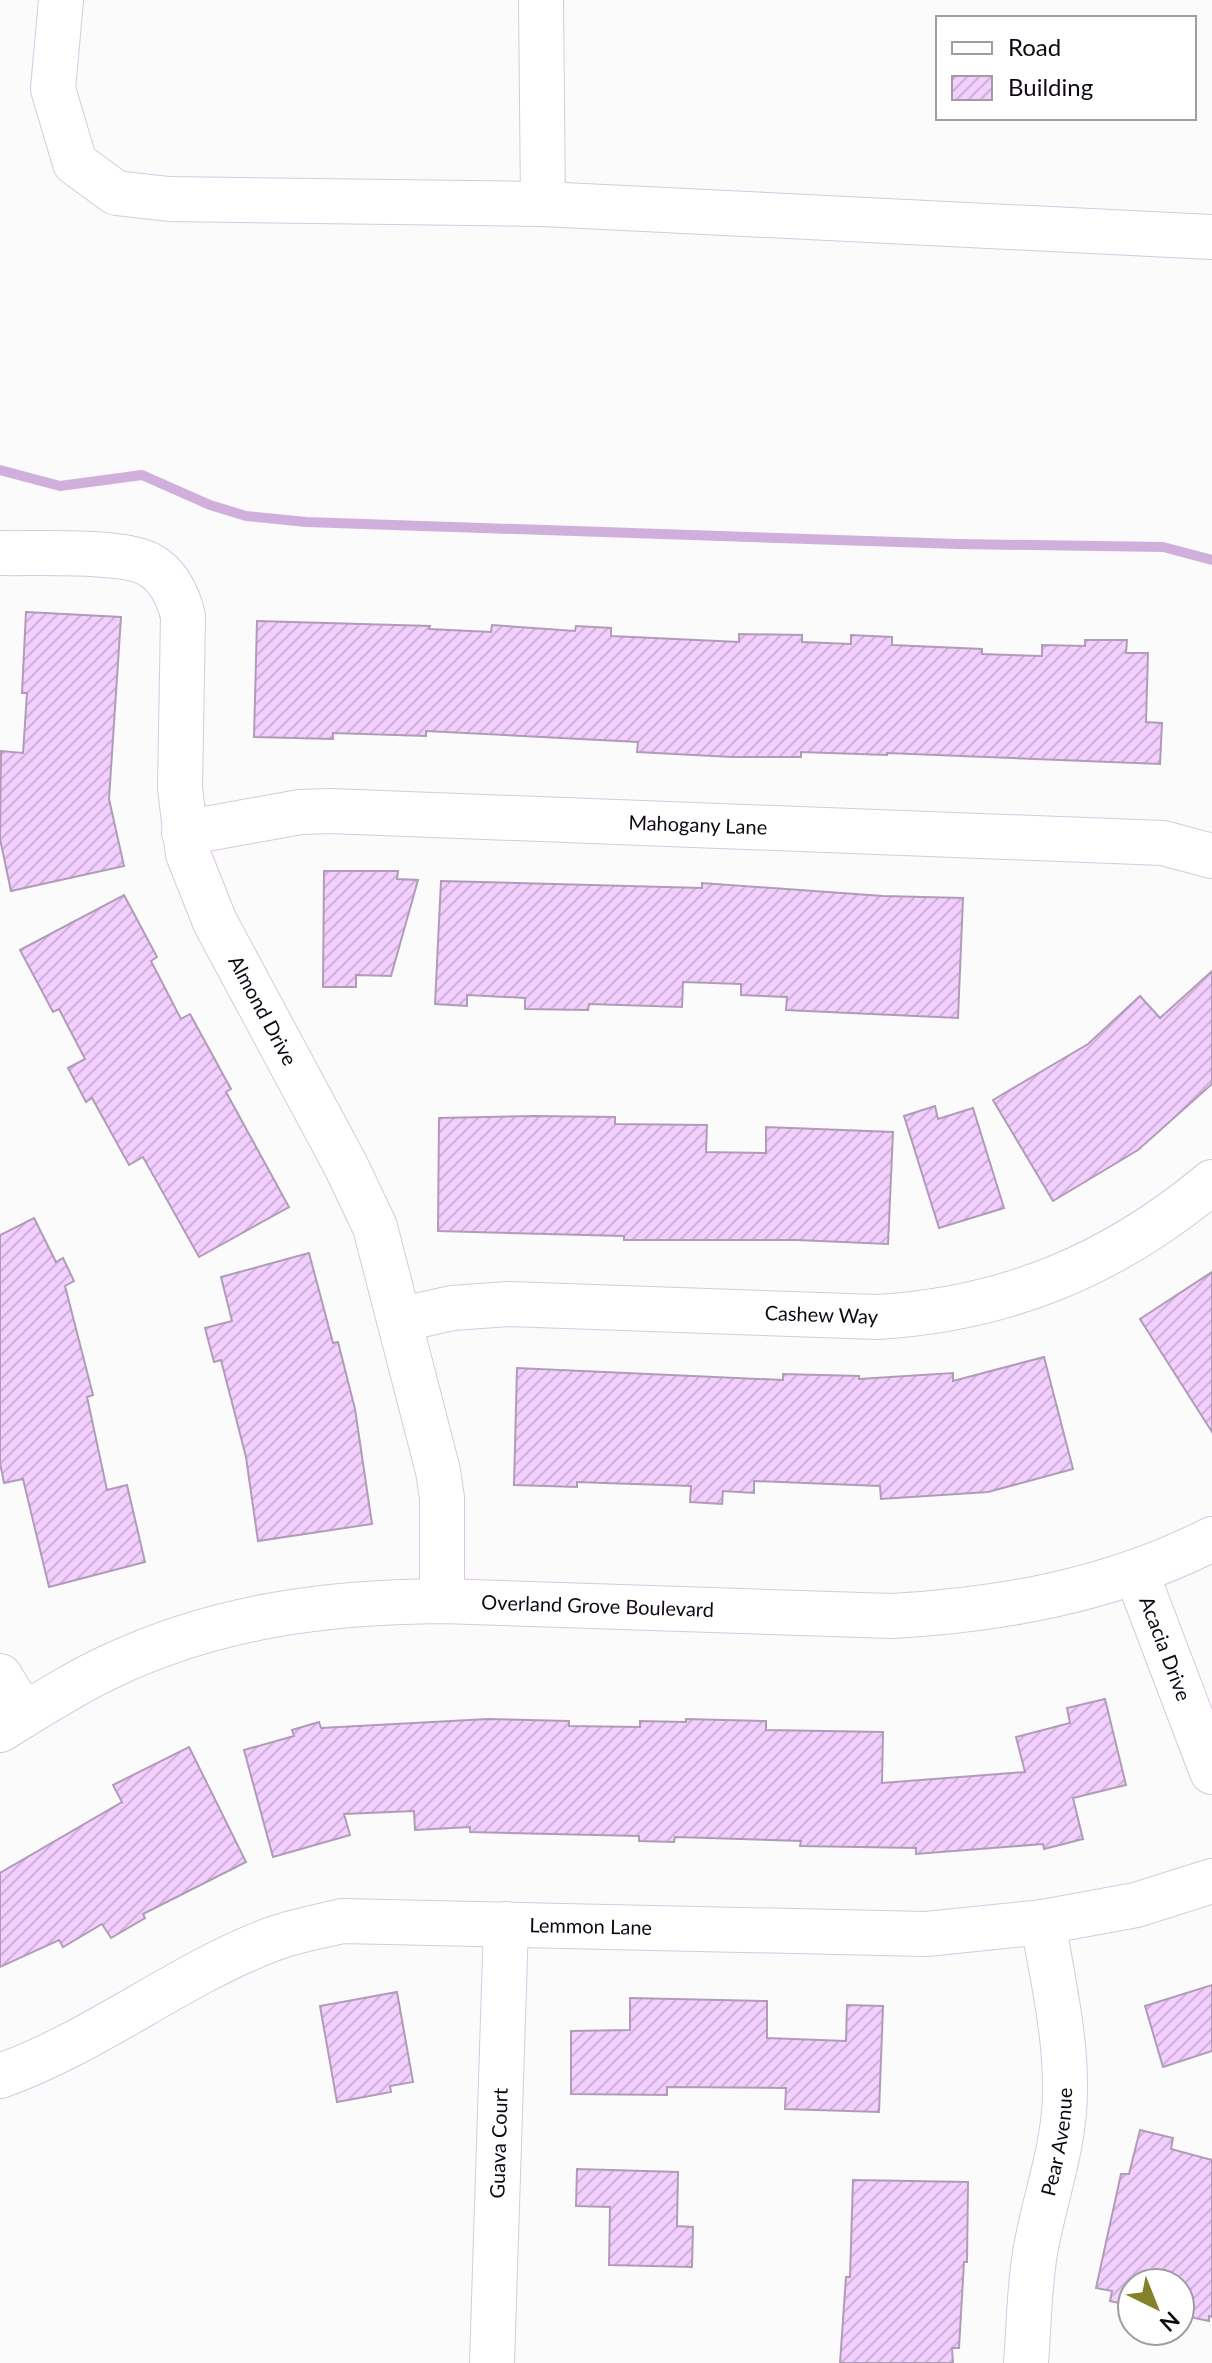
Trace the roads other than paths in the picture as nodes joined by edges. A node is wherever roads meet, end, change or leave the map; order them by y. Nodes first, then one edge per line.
1 (61, 0) edge
2 (541, 0) edge
3 (543, 204) junction
4 (1212, 237) edge
5 (0, 553) edge
6 (184, 833) junction
7 (1212, 856) edge
8 (1212, 1182) edge
9 (399, 1320) junction
10 (1212, 1539) edge
11 (1136, 1572) junction
12 (442, 1601) junction
13 (0, 1676) edge
14 (12, 1723) edge
15 (1212, 1772) edge
16 (1212, 1881) edge
17 (1043, 1922) junction
18 (506, 1924) junction
19 (0, 2076) edge
20 (492, 2363) edge
21 (1026, 2363) edge

1 - 3 street
2 - 3 street
3 - 4 street
5 - 6 street, Almond Drive
6 - 7 street, Mahogany Lane
6 - 9 street, Almond Drive
8 - 9 street, Cashew Way
9 - 12 street, Almond Drive
10 - 11 street, Overland Grove Boulevard
11 - 12 street, Overland Grove Boulevard
11 - 15 street, Acacia Drive
12 - 14 street, Overland Grove Boulevard
13 - 14 street
16 - 17 street, Lemmon Lane
17 - 18 street, Lemmon Lane
17 - 21 street, Pear Avenue
18 - 19 street, Lemmon Lane
18 - 20 street, Guava Court

